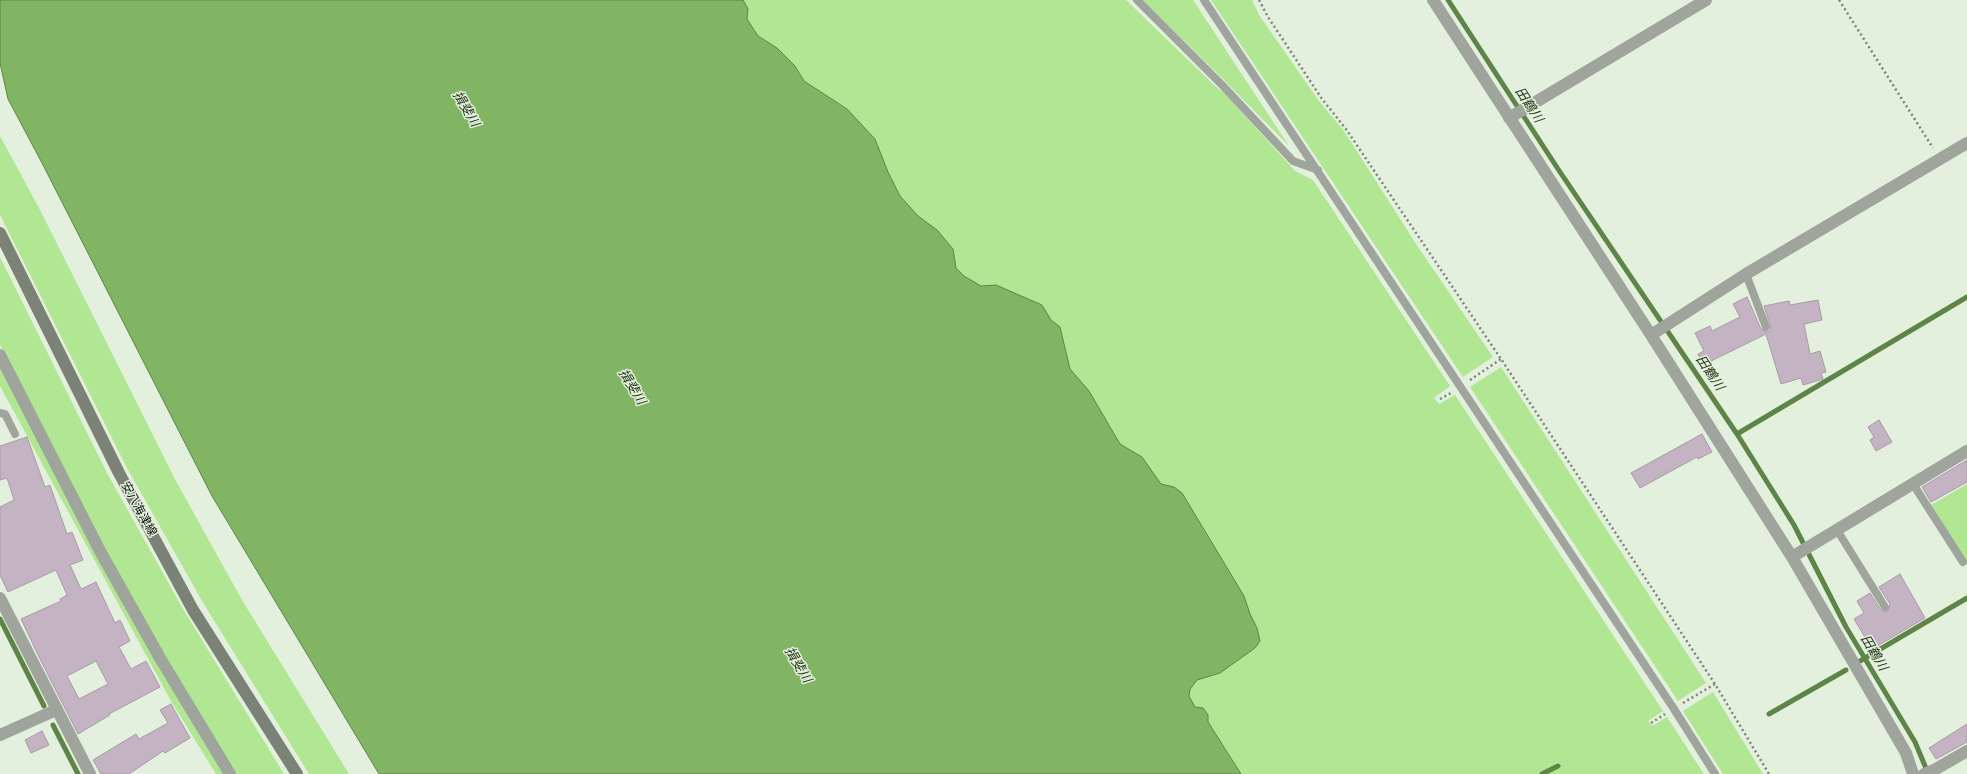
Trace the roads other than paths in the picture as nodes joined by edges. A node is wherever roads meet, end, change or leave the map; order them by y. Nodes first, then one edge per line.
1 (1137, 0) edge
2 (1204, 0) edge
3 (1433, 0) edge
4 (1706, 0) edge
5 (1511, 117) junction
6 (1967, 143) edge
7 (1318, 170) junction
8 (0, 233) edge
9 (1746, 274) junction
10 (1766, 327) dead end
11 (1653, 334) junction
12 (0, 354) edge
13 (0, 414) edge
14 (15, 434) dead end
15 (1967, 451) edge
16 (1914, 484) junction
17 (1837, 530) junction
18 (1794, 556) junction
19 (1963, 562) dead end
20 (0, 598) edge
21 (1885, 607) dead end
22 (56, 710) junction
23 (0, 735) edge
24 (1967, 751) edge
25 (90, 774) edge
26 (230, 774) edge
27 (297, 774) edge
28 (1715, 774) edge
29 (1913, 774) edge
30 (1924, 774) edge

1 - 7 lane
2 - 7 lane
3 - 5 street
4 - 5 street
5 - 11 street
6 - 9 street
7 - 28 lane
8 - 27 main road, 安八海津線
9 - 10 lane
9 - 11 street
11 - 18 street
12 - 26 street
13 - 14 lane
15 - 16 street
16 - 17 street
16 - 19 lane
17 - 18 street
17 - 21 lane
18 - 29 street
20 - 22 street
22 - 23 street
22 - 25 street
24 - 30 street

